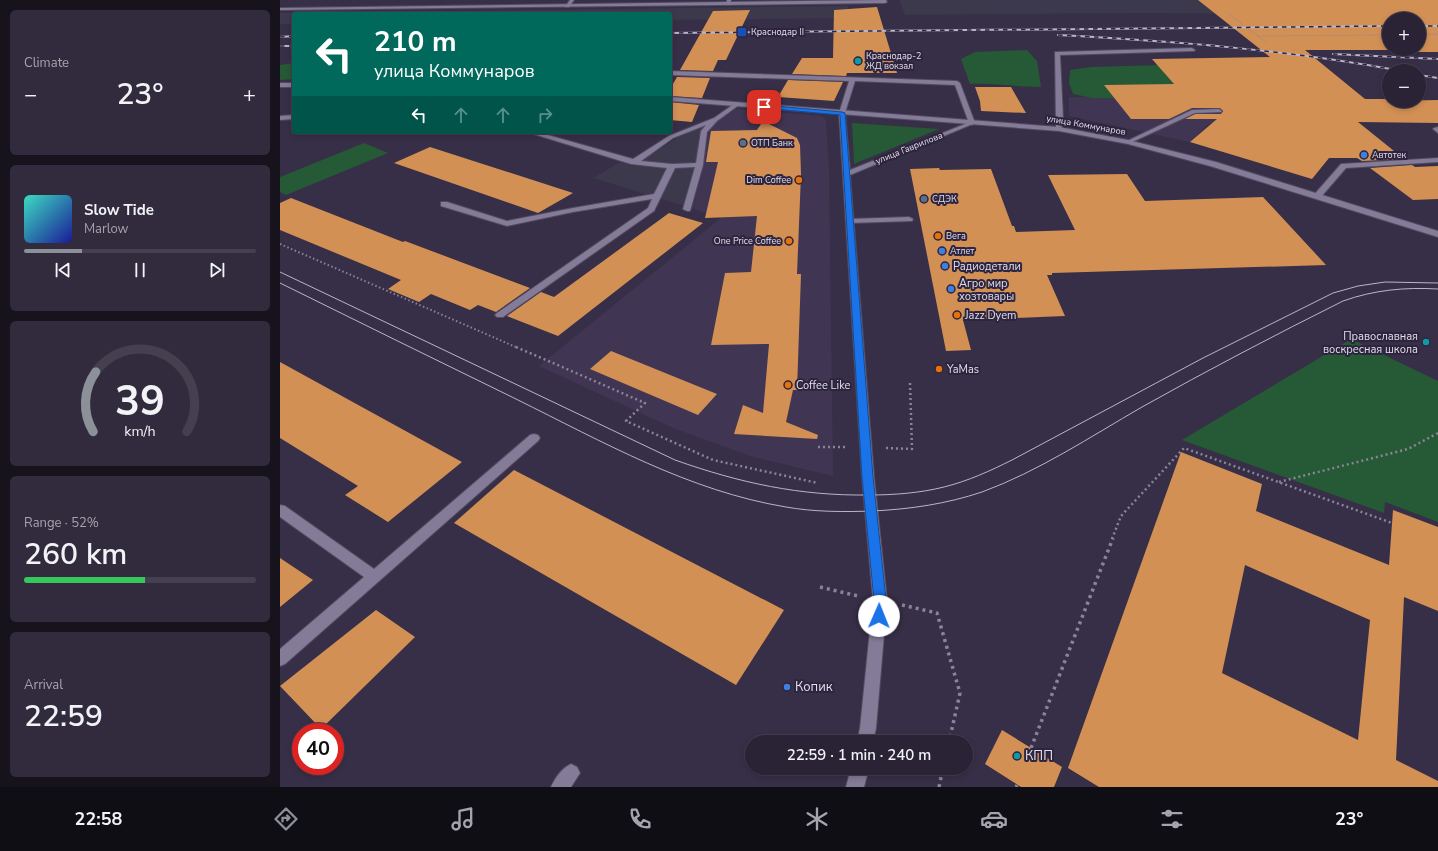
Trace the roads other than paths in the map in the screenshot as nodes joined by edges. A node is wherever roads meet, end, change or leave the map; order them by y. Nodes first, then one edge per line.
1 (572, 0) edge
2 (642, 0) edge
3 (819, 1) edge
4 (885, 1) edge
5 (729, 2) edge
6 (639, 5) junction
7 (567, 6) junction
8 (280, 9) edge
9 (1192, 50) dead end
10 (672, 73) edge
11 (852, 80) junction
12 (280, 85) edge
13 (292, 85) edge
14 (672, 99) edge
15 (736, 105) junction
16 (1219, 110) dead end
17 (842, 113) junction
18 (292, 117) edge
19 (280, 118) edge
20 (716, 119) junction
21 (972, 123) junction
22 (1059, 129) junction
23 (537, 134) edge
24 (1128, 142) junction
25 (1438, 160) edge
26 (634, 162) junction
27 (698, 165) junction
28 (672, 166) junction
29 (846, 174) junction
30 (657, 196) junction
31 (1316, 196) junction
32 (444, 204) dead end
33 (687, 209) dead end
34 (909, 220) dead end
35 (850, 221) junction
36 (1438, 234) edge
37 (500, 315) dead end
38 (534, 438) dead end
39 (280, 510) edge
40 (374, 577) junction
41 (280, 659) edge
42 (866, 735) edge
43 (571, 773) dead end
44 (858, 775) edge
45 (560, 787) edge
46 (855, 787) edge

1 - 7 street
2 - 6 street
3 - 4 street
3 - 5 street
5 - 6 street
6 - 7 street
7 - 8 street
9 - 22 street
10 - 11 street
11 - 17 street
11 - 21 street
12 - 13 street
14 - 15 street, улица Коммунаров
15 - 17 street, улица Коммунаров
15 - 20 street
16 - 24 street
17 - 21 street, улица Коммунаров
17 - 29 street
18 - 19 street
20 - 26 street
20 - 27 street
21 - 22 street, улица Коммунаров
21 - 29 street, улица Гаврилова
22 - 24 street, улица Коммунаров
23 - 26 street
24 - 31 street, улица Коммунаров
25 - 31 street
26 - 28 street
27 - 28 street
27 - 33 street
28 - 30 street
29 - 35 street
30 - 32 street
30 - 37 street
31 - 36 street, улица Коммунаров
34 - 35 street
35 - 42 street
38 - 40 street
39 - 40 street
40 - 41 street
43 - 45 street
44 - 46 street

